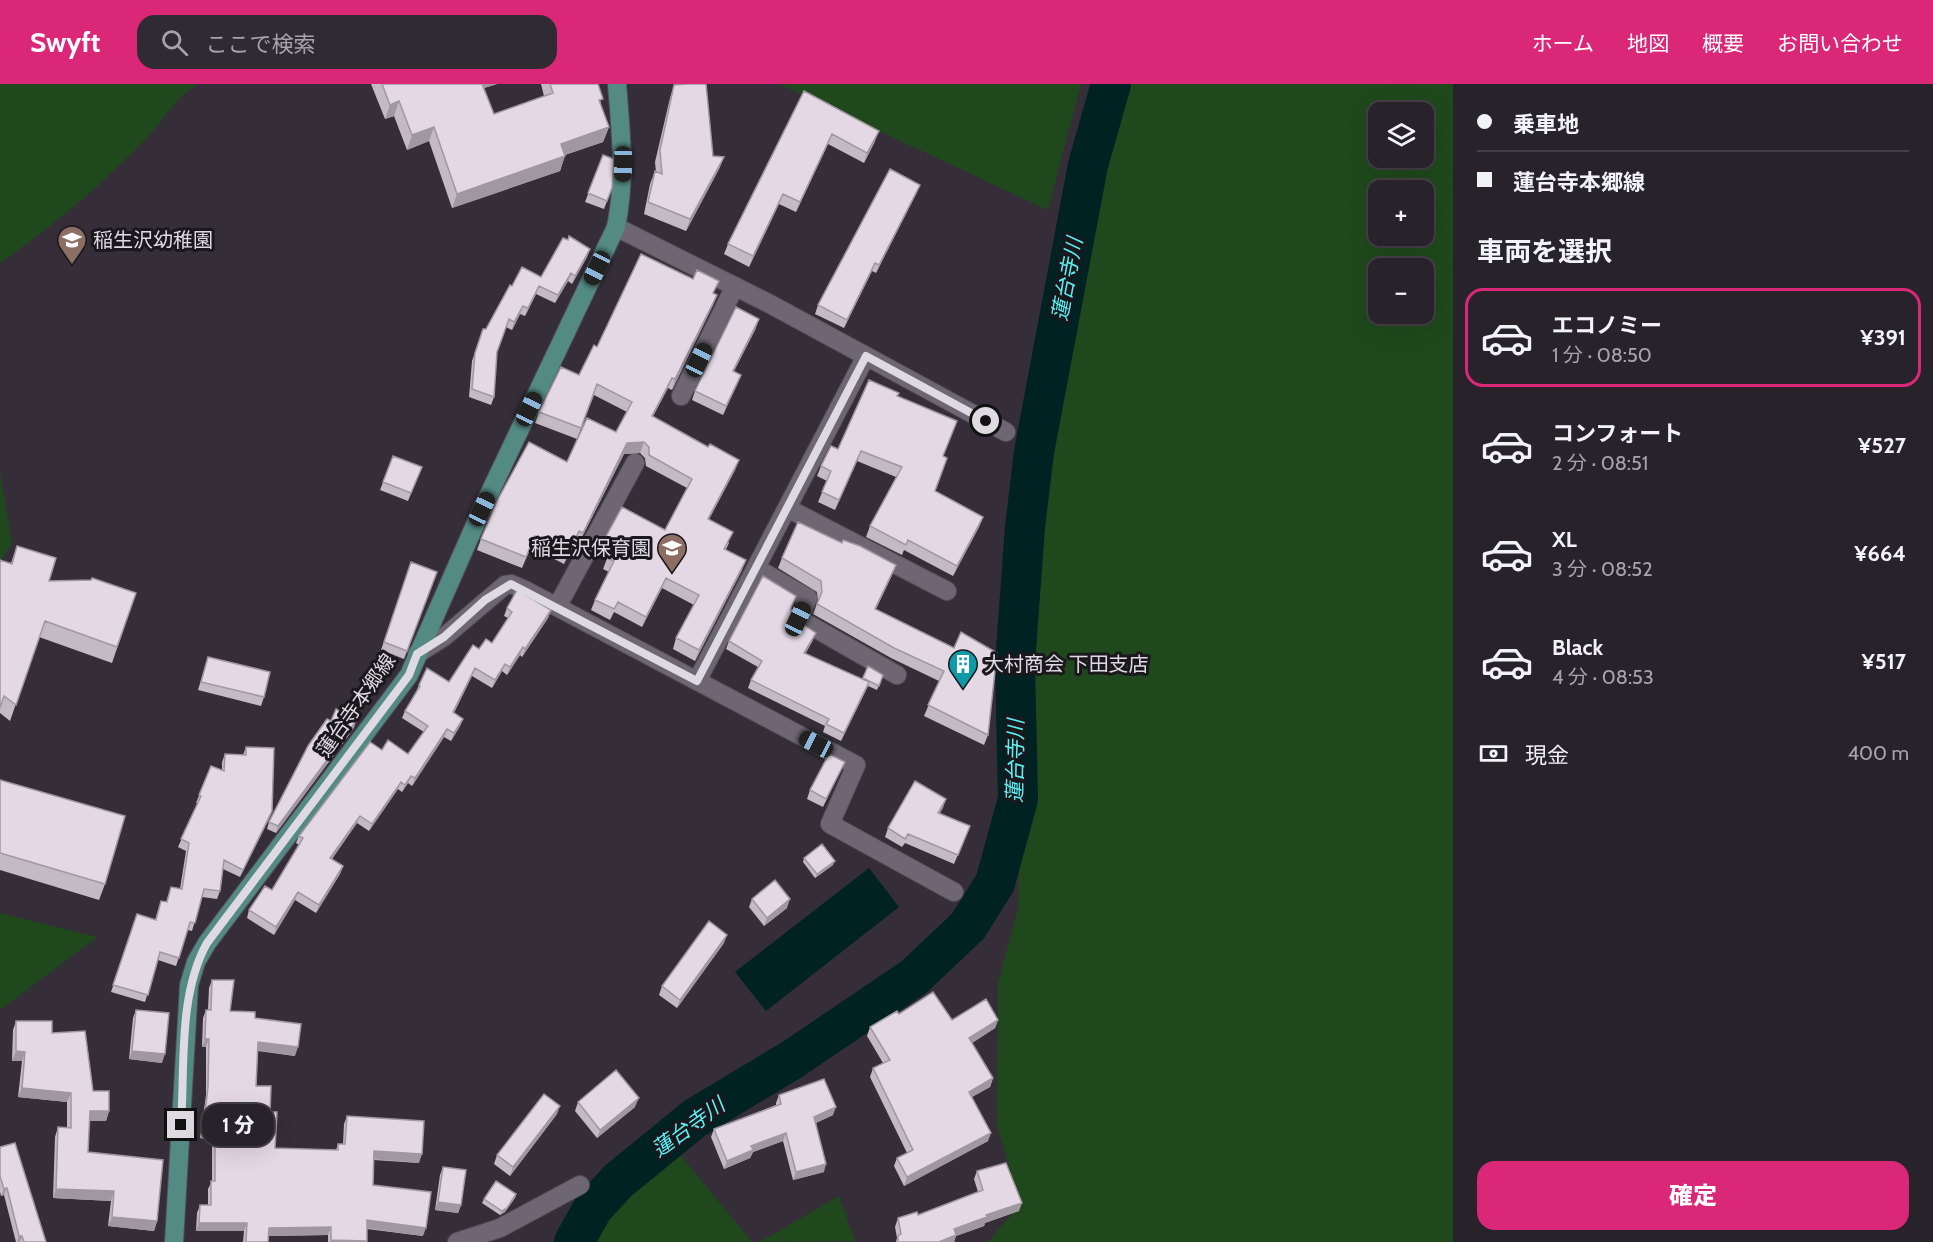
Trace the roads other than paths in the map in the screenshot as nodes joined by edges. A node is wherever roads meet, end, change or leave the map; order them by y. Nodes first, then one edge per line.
1 (617, 84) edge
2 (616, 227) junction
3 (735, 286) junction
4 (866, 356) junction
5 (681, 396) dead end
6 (1006, 432) dead end
7 (636, 463) dead end
8 (787, 508) junction
9 (756, 568) junction
10 (947, 591) dead end
11 (556, 607) junction
12 (417, 654) junction
13 (897, 675) dead end
14 (697, 681) junction
15 (954, 891) dead end
16 (580, 1185) dead end
17 (174, 1242) edge
18 (457, 1242) edge

1 - 2 main road, 蓮台寺本郷線
2 - 3 street
2 - 12 main road, 蓮台寺本郷線
3 - 4 street
3 - 5 street
4 - 6 street
4 - 8 street
7 - 11 street
8 - 9 street
8 - 10 street
9 - 13 street
9 - 14 street
11 - 12 street
11 - 14 street
12 - 17 main road, 蓮台寺本郷線
14 - 15 street
16 - 18 street

